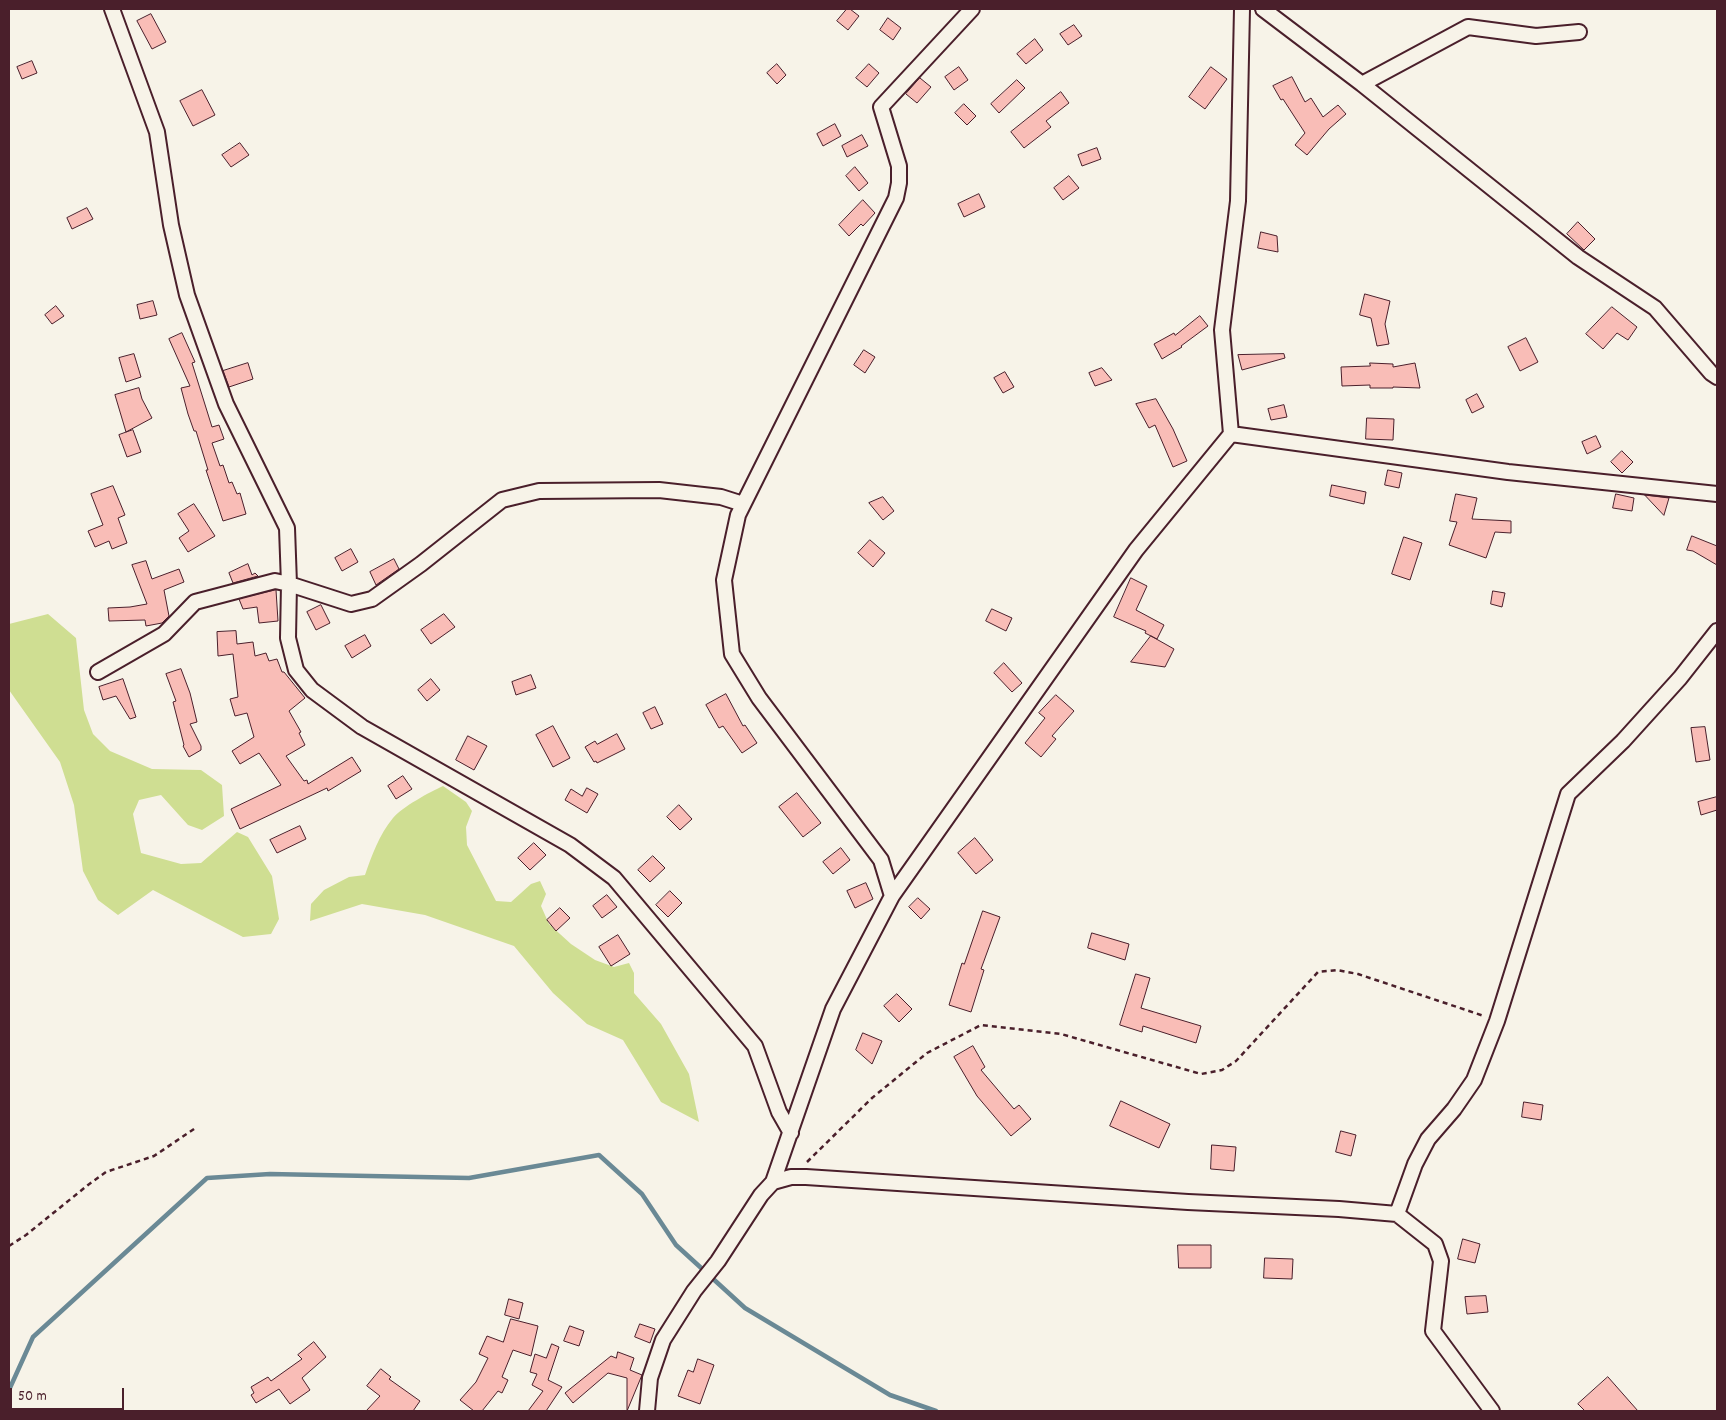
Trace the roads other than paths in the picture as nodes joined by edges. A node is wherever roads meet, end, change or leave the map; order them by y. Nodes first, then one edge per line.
1 (112, 9) edge
2 (972, 9) edge
3 (1242, 9) edge
4 (1263, 9) edge
5 (1579, 32) dead end
6 (1362, 84) junction
7 (1717, 377) edge
8 (1231, 434) junction
9 (1717, 494) edge
10 (743, 504) junction
11 (289, 584) junction
12 (1717, 631) edge
13 (98, 672) dead end
14 (892, 896) junction
15 (790, 1132) junction
16 (773, 1182) junction
17 (1397, 1214) junction
18 (647, 1411) edge
19 (1492, 1411) edge

1 - 11 street
2 - 10 street
3 - 8 street
4 - 6 street
5 - 6 street
6 - 7 street
8 - 9 street
8 - 14 street
10 - 11 street
10 - 14 street
11 - 13 street
11 - 15 street
12 - 17 street
14 - 15 street
15 - 16 street
16 - 17 street
16 - 18 street
17 - 19 street

